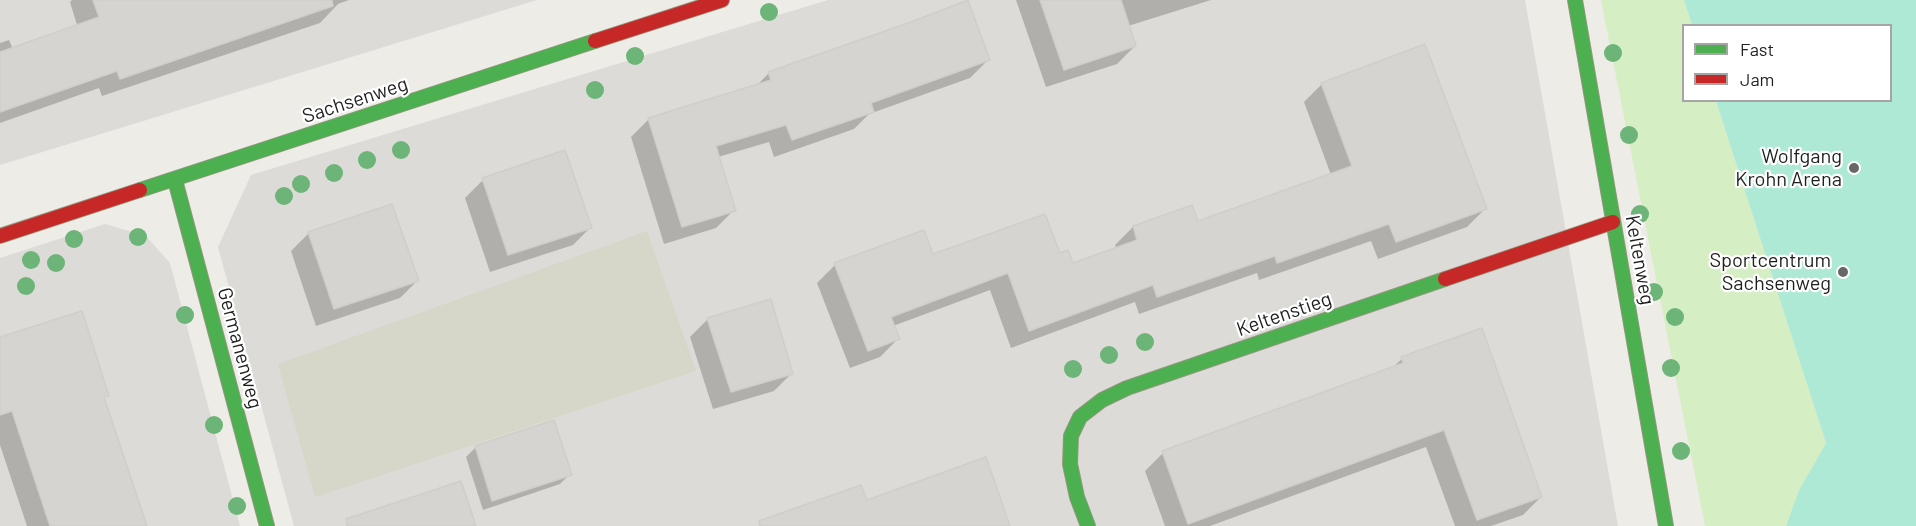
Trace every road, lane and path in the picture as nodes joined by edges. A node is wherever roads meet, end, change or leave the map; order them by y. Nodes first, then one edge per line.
1 (722, 0) edge
2 (1575, 0) edge
3 (175, 180) junction
4 (1613, 222) junction
5 (0, 236) edge
6 (267, 526) edge
7 (1088, 526) edge
8 (1666, 526) edge

1 - 3 street, Sachsenweg
2 - 4 street, Keltenweg
3 - 5 street, Sachsenweg
3 - 6 street, Germanenweg
4 - 7 street, Keltenstieg
4 - 8 street, Keltenweg

